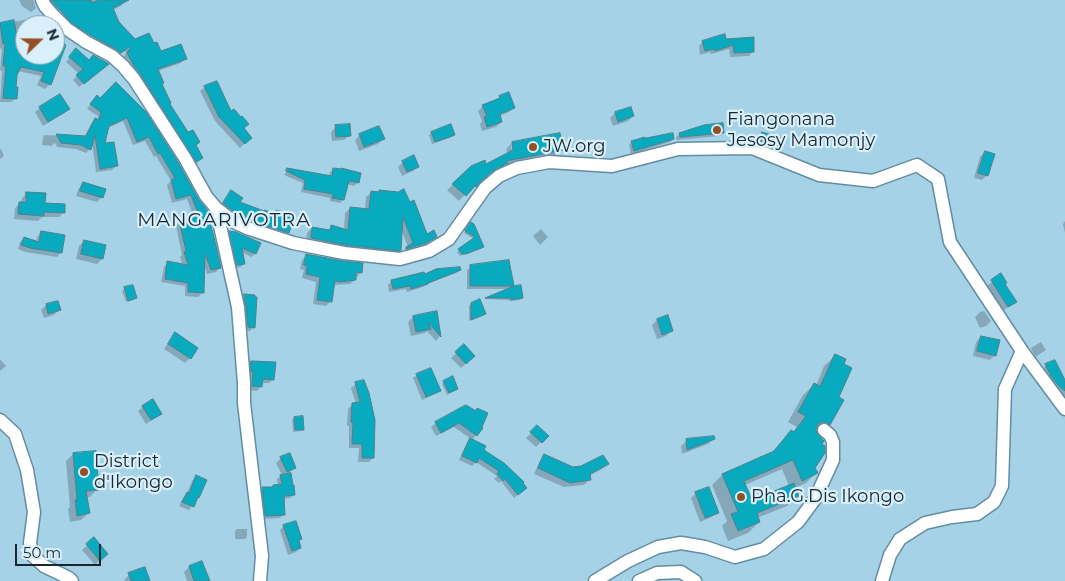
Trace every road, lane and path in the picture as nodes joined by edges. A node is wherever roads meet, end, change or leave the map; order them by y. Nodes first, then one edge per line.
1 (42, 0) edge
2 (216, 208) junction
3 (1022, 351) junction
4 (1065, 409) edge
5 (0, 420) edge
6 (824, 430) dead end
7 (72, 581) edge
8 (260, 581) edge
9 (595, 581) edge
10 (639, 581) edge
11 (694, 581) edge
12 (882, 581) edge

1 - 2 street
2 - 3 street
2 - 8 street
3 - 4 street
3 - 12 street
5 - 7 street
6 - 9 street
10 - 11 street

